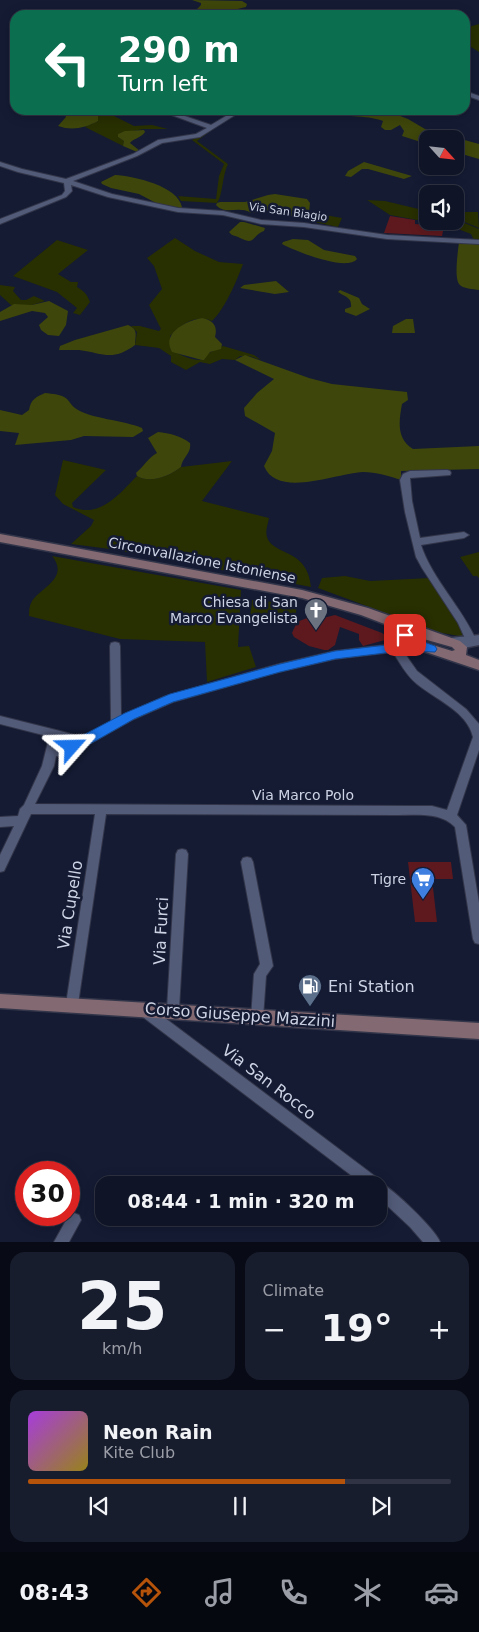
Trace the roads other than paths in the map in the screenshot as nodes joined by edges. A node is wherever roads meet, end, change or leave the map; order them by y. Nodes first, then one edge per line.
1 (176, 115) edge
2 (231, 115) edge
3 (211, 127) junction
4 (0, 164) edge
5 (67, 182) junction
6 (0, 222) edge
7 (479, 242) edge
8 (448, 473) dead end
9 (464, 535) dead end
10 (0, 538) edge
11 (417, 542) junction
12 (405, 640) junction
13 (115, 646) dead end
14 (464, 646) edge
15 (476, 664) edge
16 (0, 720) edge
17 (116, 724) junction
18 (44, 732) junction
19 (67, 744) junction
20 (52, 748) junction
21 (48, 766) junction
22 (26, 809) junction
23 (101, 810) junction
24 (451, 816) junction
25 (21, 821) junction
26 (0, 822) edge
27 (182, 854) dead end
28 (247, 862) dead end
29 (0, 867) edge
30 (479, 939) edge
31 (0, 1001) edge
32 (72, 1004) junction
33 (141, 1008) junction
34 (173, 1009) junction
35 (257, 1018) junction
36 (479, 1032) edge
37 (363, 1176) edge
38 (387, 1196) edge
39 (70, 1226) edge
40 (61, 1242) edge
41 (433, 1242) edge

1 - 3 street
2 - 3 street
3 - 5 street
4 - 5 street, Via San Biagio
5 - 6 street
5 - 7 street, Via San Biagio
8 - 11 street
9 - 11 street
10 - 12 main road, Circonvallazione Istoniense
11 - 14 street
12 - 14 main road
12 - 14 main road
12 - 17 street
12 - 24 street
13 - 17 street
14 - 15 main road
16 - 18 street
17 - 19 street
18 - 19 street
18 - 20 street
19 - 20 street
19 - 20 street
19 - 21 street
20 - 21 street
21 - 22 street
22 - 23 street, Via Marco Polo
22 - 25 street
23 - 24 street, Via Marco Polo
23 - 32 street, Via Cupello
24 - 30 street
25 - 26 street
25 - 29 street
27 - 34 street, Via Furci
28 - 35 street
31 - 32 main road, Corso Giuseppe Mazzini
32 - 33 main road, Corso Giuseppe Mazzini
33 - 34 main road, Corso Giuseppe Mazzini
33 - 37 street, Via San Rocco
34 - 35 main road, Corso Giuseppe Mazzini
35 - 36 main road, Corso Giuseppe Mazzini
38 - 41 street
39 - 40 street

